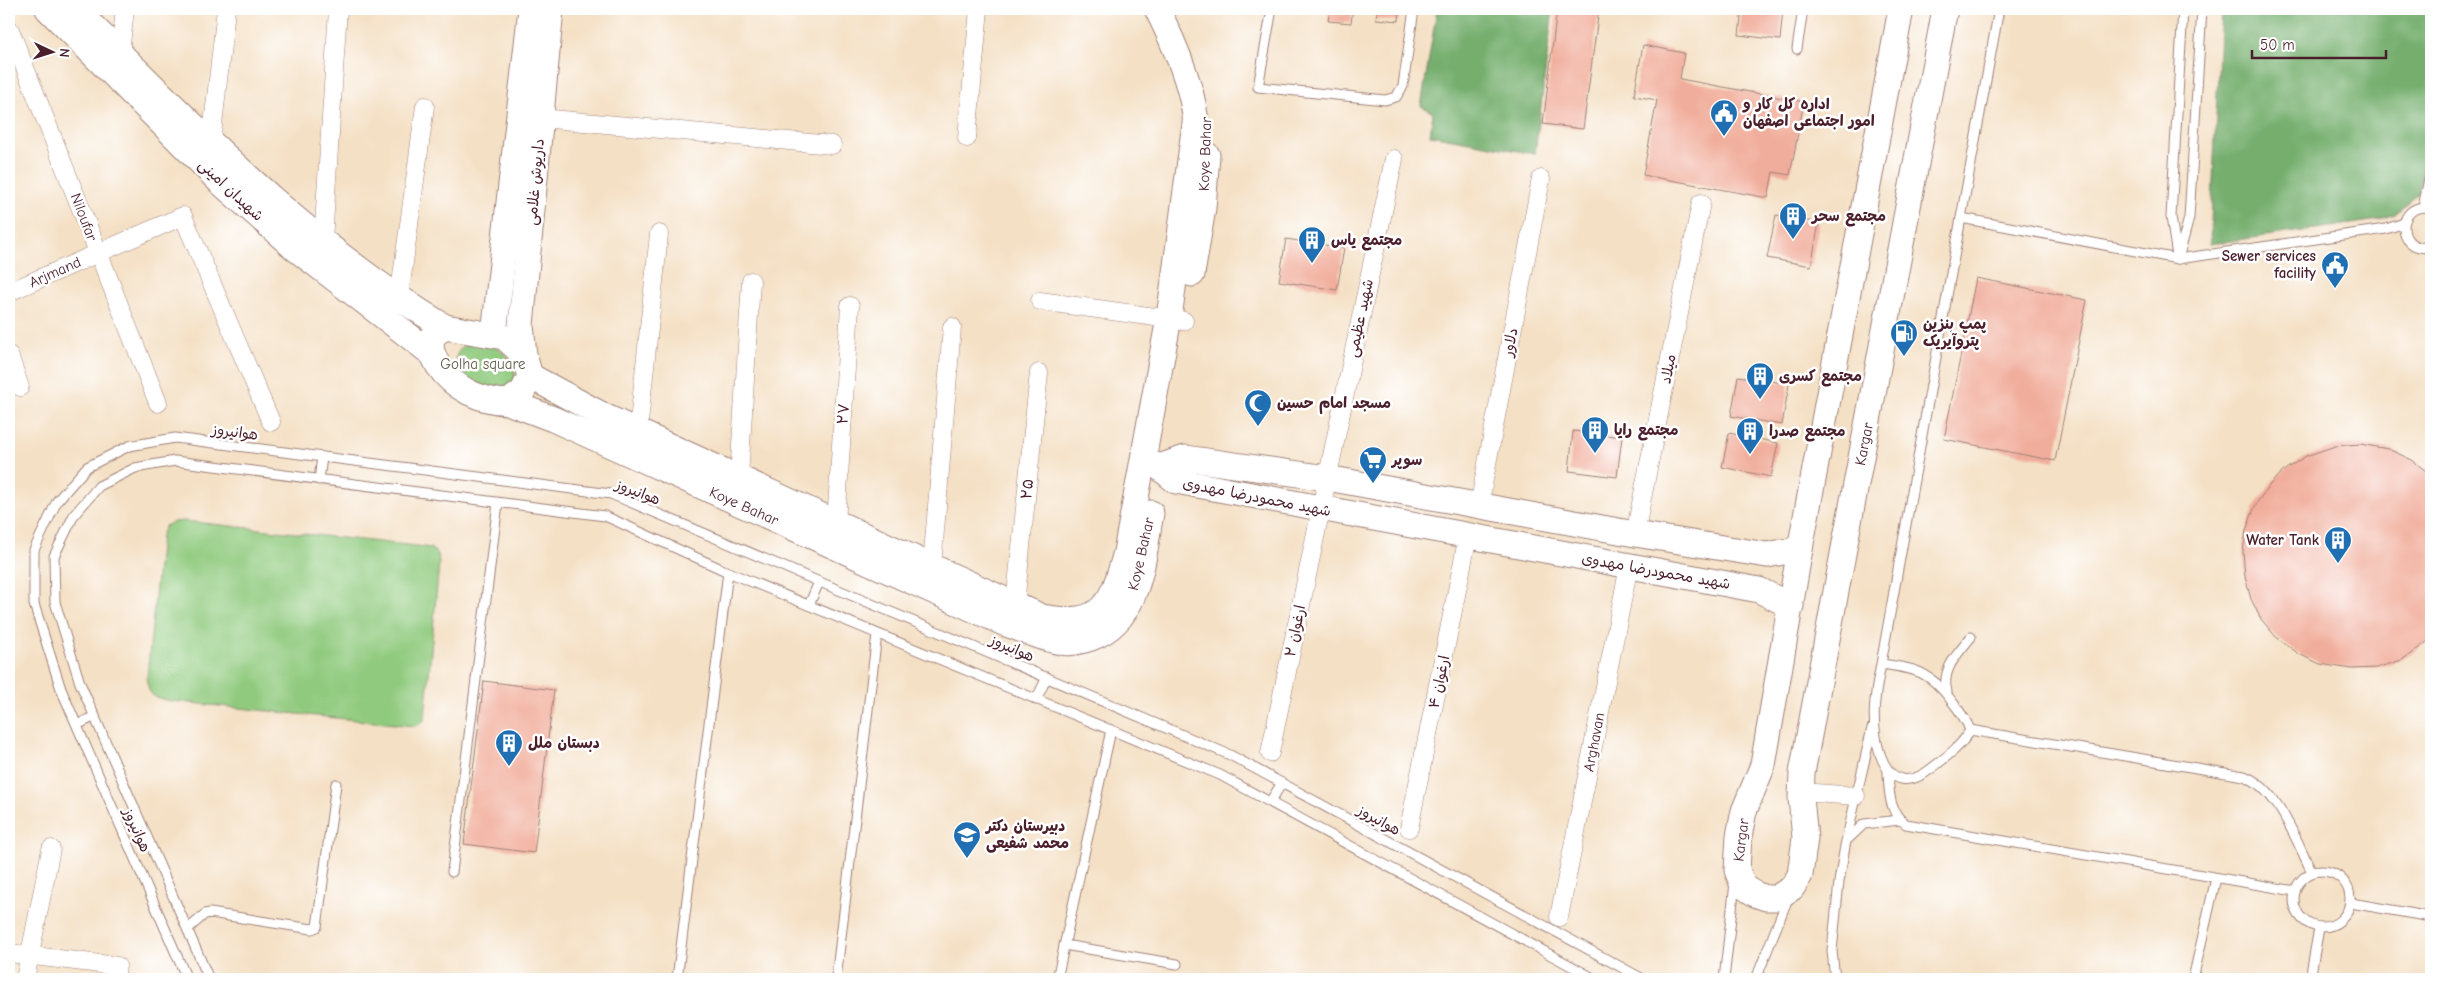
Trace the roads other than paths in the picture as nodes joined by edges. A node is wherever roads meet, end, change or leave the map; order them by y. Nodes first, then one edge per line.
1 (48, 9) edge
2 (75, 9) edge
3 (124, 9) edge
4 (226, 9) edge
5 (338, 9) edge
6 (531, 9) edge
7 (551, 9) edge
8 (979, 9) edge
9 (1157, 9) edge
10 (1172, 9) edge
11 (1272, 9) edge
12 (1414, 9) edge
13 (1803, 9) edge
14 (1901, 9) edge
15 (1945, 9) edge
16 (1999, 9) edge
17 (2183, 9) edge
18 (2202, 9) edge
19 (10, 30) dead end
20 (1797, 48) dead end
21 (120, 53) junction
22 (425, 106) dead end
23 (541, 118) junction
24 (968, 138) dead end
25 (211, 143) junction
26 (832, 145) dead end
27 (1394, 159) dead end
28 (2431, 170) edge
29 (1541, 178) dead end
30 (1701, 203) dead end
31 (2427, 207) edge
32 (1961, 218) junction
33 (2404, 224) junction
34 (658, 234) dead end
35 (323, 241) junction
36 (2431, 246) edge
37 (98, 253) junction
38 (2178, 259) junction
39 (751, 281) dead end
40 (9, 292) edge
41 (399, 299) junction
42 (1040, 301) dead end
43 (850, 306) dead end
44 (1176, 320) junction
45 (445, 327) junction
46 (952, 327) dead end
47 (494, 334) junction
48 (431, 353) junction
49 (9, 355) edge
50 (527, 366) junction
51 (1039, 373) dead end
52 (20, 387) dead end
53 (508, 402) junction
54 (158, 403) dead end
55 (271, 422) dead end
56 (638, 432) junction
57 (322, 457) junction
58 (1152, 464) junction
59 (738, 478) junction
60 (1327, 478) junction
61 (319, 480) junction
62 (498, 503) junction
63 (1479, 506) junction
64 (1320, 509) junction
65 (836, 522) junction
66 (1635, 534) junction
67 (1468, 536) junction
68 (1800, 549) junction
69 (932, 566) junction
70 (1629, 566) junction
71 (728, 572) junction
72 (819, 582) junction
73 (809, 605) junction
74 (1015, 605) junction
75 (1790, 606) junction
76 (877, 634) junction
77 (1970, 638) dead end
78 (1881, 664) junction
79 (1046, 677) junction
80 (1949, 697) junction
81 (1036, 700) junction
82 (1874, 708) junction
83 (95, 716) junction
84 (77, 725) junction
85 (1111, 730) junction
86 (1970, 730) junction
87 (1270, 753) dead end
88 (1888, 773) junction
89 (1282, 783) junction
90 (336, 784) dead end
91 (1801, 792) junction
92 (1856, 796) junction
93 (1270, 802) junction
94 (1900, 820) junction
95 (1409, 828) dead end
96 (1846, 841) junction
97 (51, 849) dead end
98 (1737, 870) junction
99 (452, 872) dead end
100 (2312, 872) junction
101 (2216, 878) junction
102 (1792, 888) junction
103 (2295, 892) junction
104 (2351, 903) junction
105 (1559, 917) dead end
106 (2431, 917) edge
107 (2319, 928) junction
108 (188, 929) junction
109 (1064, 945) junction
110 (9, 953) edge
111 (28, 956) junction
112 (1177, 964) dead end
113 (25, 979) edge
114 (115, 979) edge
115 (187, 979) edge
116 (209, 979) edge
117 (677, 979) edge
118 (836, 979) edge
119 (1057, 979) edge
120 (1595, 979) edge
121 (1642, 979) edge
122 (1724, 979) edge
123 (1756, 979) edge
124 (1834, 979) edge
125 (2193, 979) edge
126 (2310, 979) edge

1 - 48 street, شهیدان امینی
2 - 21 street, شهیدان امینی
3 - 21 street
4 - 25 street
5 - 35 street
6 - 47 street, داریوش غلامی
7 - 23 street, داریوش غلامی
8 - 24 street
9 - 44 street, Koye Bahar
10 - 44 street, Koye Bahar
11 - 12 lane
13 - 20 lane
14 - 68 street, Kargar
15 - 91 street, Kargar
16 - 32 lane
17 - 38 lane
18 - 38 lane
19 - 37 street, Niloufar
21 - 25 street, شهیدان امینی
22 - 41 street
23 - 26 street
23 - 50 street, داریوش غلامی
25 - 35 street, شهیدان امینی
27 - 60 street, شهید عظیمی
28 - 31 lane
29 - 63 street, دلاور
30 - 66 street, میلاد
31 - 33 lane
32 - 38 lane
32 - 78 lane
33 - 36 lane
33 - 38 lane
34 - 56 street
35 - 41 street, شهیدان امینی
37 - 40 street, Arjmand
37 - 54 street, Niloufar
37 - 55 street, Arjmand
39 - 59 street
41 - 45 street, شهیدان امینی
42 - 44 street
43 - 65 street, ۲۷
44 - 58 street, Koye Bahar
45 - 47 street, Koye Bahar
45 - 48 street
46 - 69 street
47 - 50 street, Koye Bahar
48 - 53 street, Koye Bahar
49 - 52 street
50 - 53 street
50 - 56 street, Koye Bahar
51 - 74 street, ۲۵
53 - 58 street, Koye Bahar
56 - 59 street, Koye Bahar
57 - 61 lane
57 - 72 lane, هوانیروز
57 - 84 lane, هوانیروز
58 - 60 street, شهید محمودرضا مهدوی
58 - 64 street, شهید محمودرضا مهدوی
58 - 74 street, Koye Bahar
59 - 65 street, Koye Bahar
60 - 63 street, شهید محمودرضا مهدوی
60 - 64 street, شهید عظیمی
61 - 62 lane, هوانیروز
61 - 83 lane, هوانیروز
62 - 71 lane, هوانیروز
62 - 99 lane
63 - 66 street, شهید محمودرضا مهدوی
64 - 67 street, شهید محمودرضا مهدوی
64 - 87 street, ارغوان ۲
65 - 69 street, Koye Bahar
66 - 68 street, شهید محمودرضا مهدوی
66 - 70 street
67 - 70 street, شهید محمودرضا مهدوی
67 - 95 street, ارغوان ۴
68 - 75 street, Kargar
69 - 74 street, Koye Bahar
70 - 75 street, شهید محمودرضا مهدوی
70 - 105 street, Arghavan
71 - 73 lane, هوانیروز
71 - 117 lane
72 - 73 lane
72 - 79 lane, هوانیروز
73 - 76 lane, هوانیروز
75 - 98 street, Kargar
76 - 81 lane, هوانیروز
76 - 118 lane
77 - 80 lane
78 - 80 lane
78 - 82 lane
79 - 81 lane
79 - 89 lane, هوانیروز
80 - 86 lane
81 - 85 lane, هوانیروز
82 - 88 lane
82 - 92 lane
83 - 84 lane
83 - 108 lane, هوانیروز
84 - 115 lane, هوانیروز
85 - 93 lane, هوانیروز
85 - 109 lane
86 - 88 lane
86 - 100 lane
88 - 94 lane
89 - 93 lane
89 - 121 lane, هوانیروز
90 - 108 lane
91 - 92 street
91 - 102 street, Kargar
92 - 96 lane
93 - 120 lane, هوانیروز
94 - 96 lane
94 - 101 lane
96 - 124 lane
97 - 111 street
98 - 102 street, Kargar
98 - 122 lane
100 - 103 lane
100 - 104 lane
101 - 103 lane
101 - 125 lane
102 - 123 lane
103 - 107 lane
104 - 106 lane
104 - 107 lane
107 - 126 lane
108 - 116 lane, هوانیروز
109 - 112 lane
109 - 119 lane
110 - 111 street
111 - 113 street
111 - 114 street

